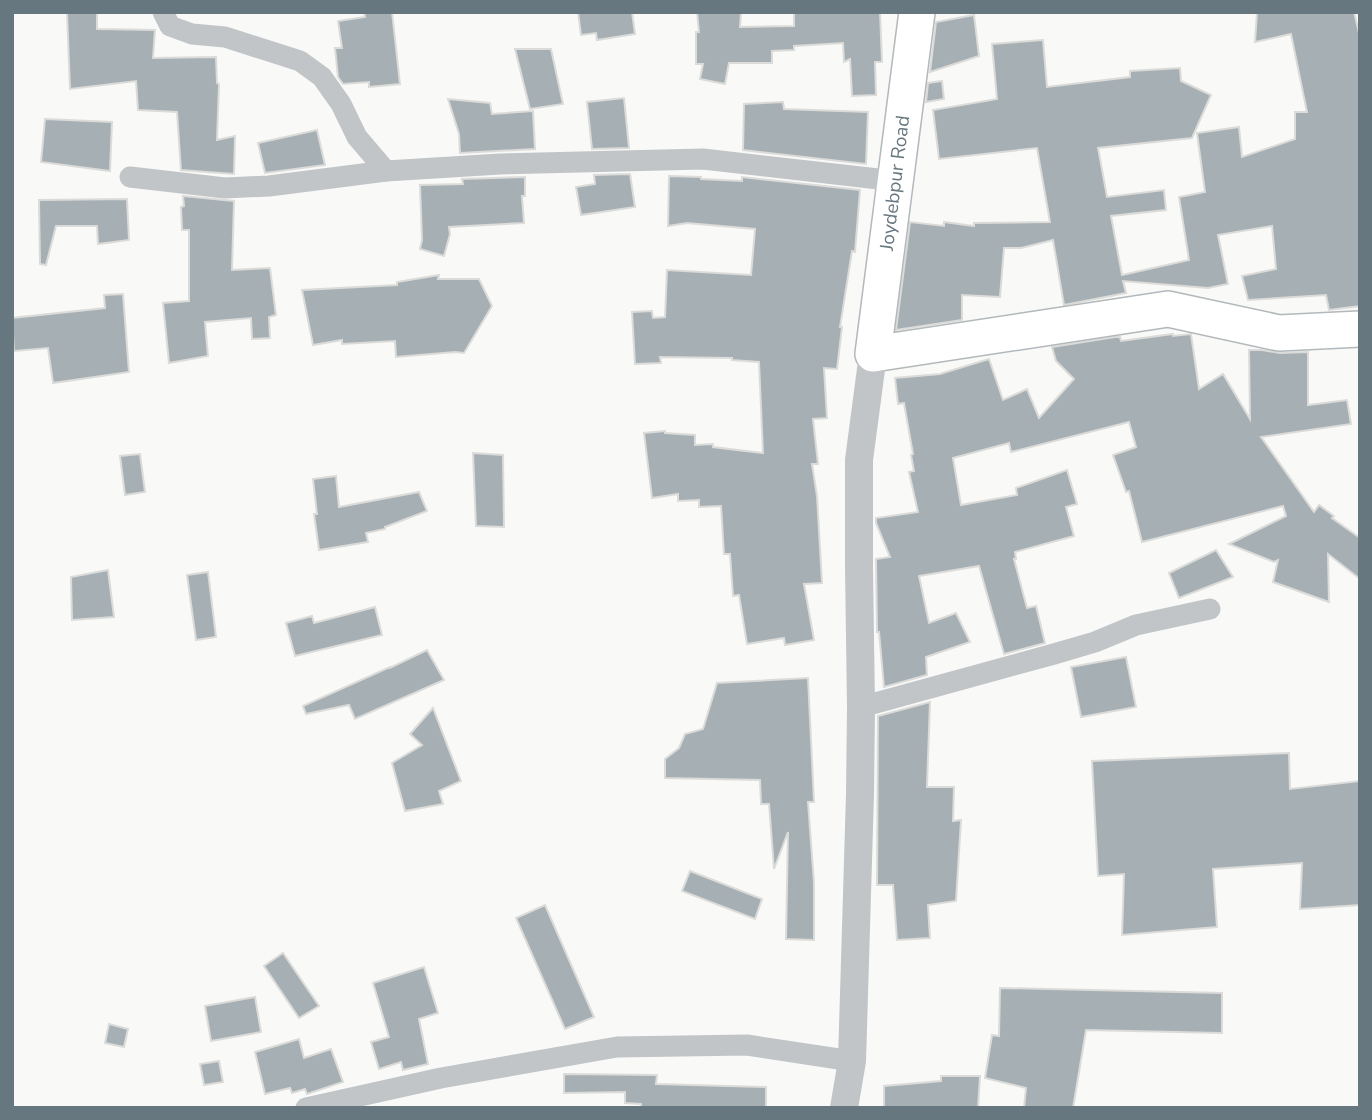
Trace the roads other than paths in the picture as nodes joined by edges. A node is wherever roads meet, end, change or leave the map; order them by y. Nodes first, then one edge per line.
1 (163, 12) edge
2 (917, 12) edge
3 (386, 171) junction
4 (130, 177) dead end
5 (896, 181) junction
6 (1360, 329) edge
7 (873, 354) junction
8 (1210, 609) dead end
9 (861, 707) junction
10 (852, 1061) junction
11 (306, 1108) edge
12 (844, 1108) edge

1 - 3 street
2 - 5 main road, Joydebpur Road
3 - 4 street
3 - 5 street
5 - 7 main road, Joydebpur Road
6 - 7 main road
7 - 9 street
8 - 9 street
9 - 10 street
10 - 11 street
10 - 12 street

